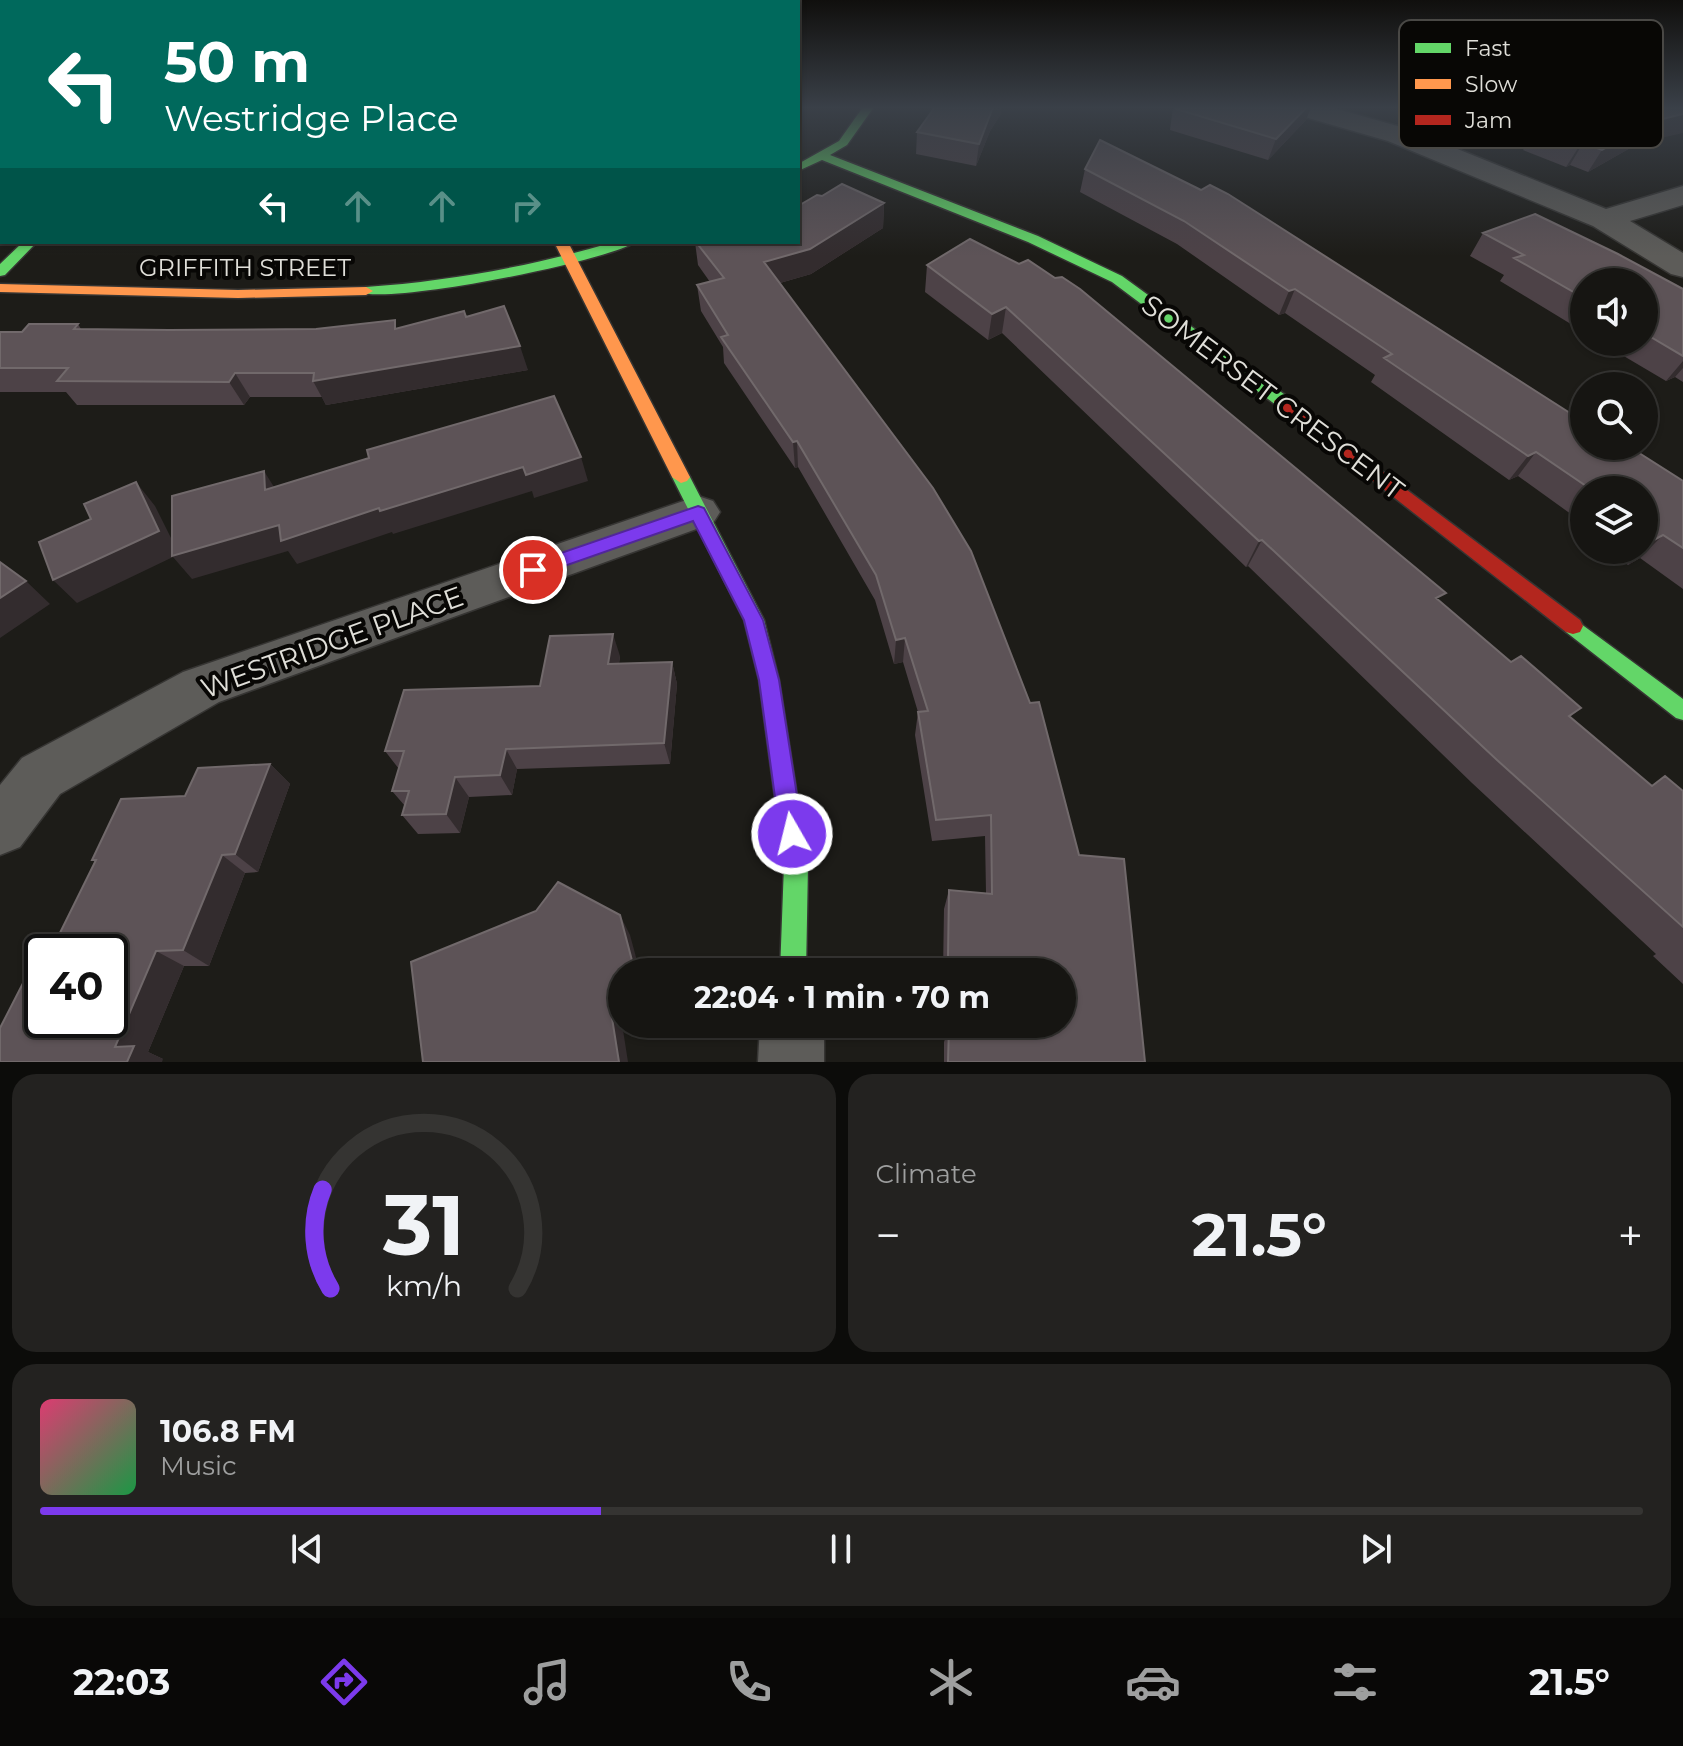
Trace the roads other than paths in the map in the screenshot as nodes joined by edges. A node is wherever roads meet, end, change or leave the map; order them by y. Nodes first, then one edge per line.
1 (820, 157) edge
2 (822, 157) edge
3 (1451, 157) edge
4 (800, 168) edge
5 (1683, 195) edge
6 (1604, 219) junction
7 (28, 244) edge
8 (562, 244) edge
9 (622, 244) edge
10 (572, 260) junction
11 (1683, 267) edge
12 (0, 272) edge
13 (0, 288) edge
14 (698, 512) junction
15 (1683, 711) edge
16 (0, 828) edge
17 (793, 958) edge
18 (792, 1038) edge
19 (791, 1062) edge

1 - 4 street
2 - 15 street, SOMERSET CRESCENT
3 - 6 street
5 - 6 street
6 - 11 street
7 - 12 street
8 - 10 street
9 - 10 street, GRIFFITH STREET
10 - 13 street, GRIFFITH STREET
10 - 14 street
14 - 16 street, WESTRIDGE PLACE
14 - 17 street
18 - 19 street

